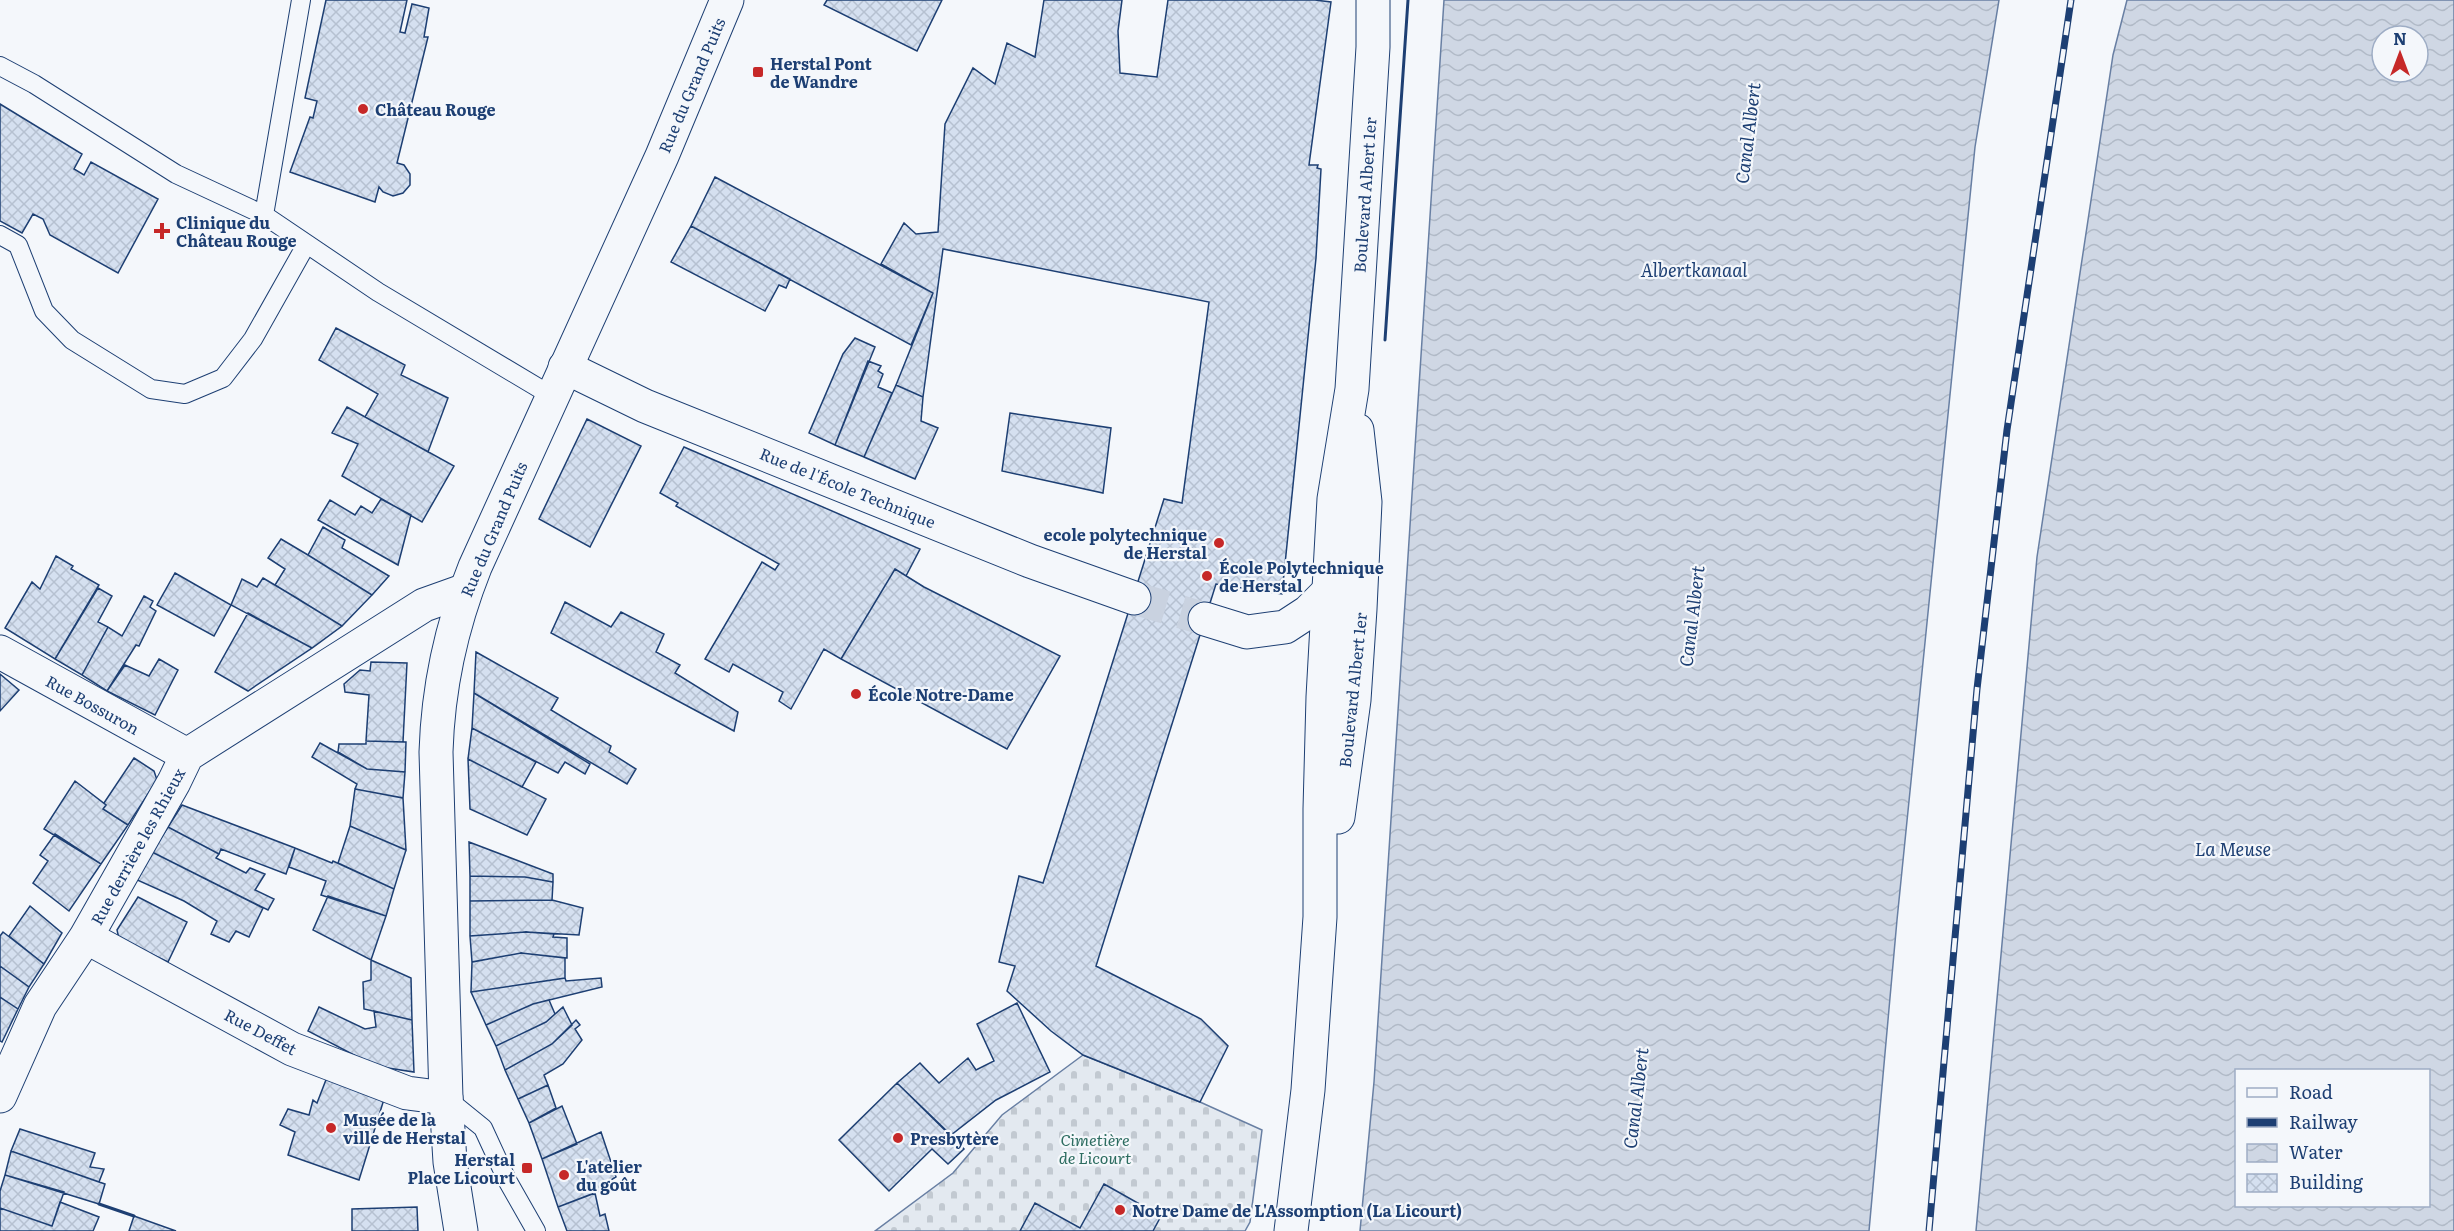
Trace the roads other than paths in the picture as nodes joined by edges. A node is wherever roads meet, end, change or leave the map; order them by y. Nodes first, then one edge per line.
1 (301, 0) edge
2 (727, 0) edge
3 (1373, 0) edge
4 (0, 66) edge
5 (264, 215) junction
6 (0, 235) edge
7 (306, 245) junction
8 (558, 382) junction
9 (1352, 389) junction
10 (466, 590) junction
11 (1328, 592) junction
12 (1134, 598) tunnel mouth
13 (1205, 619) tunnel mouth
14 (0, 652) edge
15 (187, 755) junction
16 (1320, 917) junction
17 (86, 937) junction
18 (0, 1096) edge
19 (446, 1098) junction
20 (461, 1231) edge
21 (536, 1231) edge
22 (1291, 1231) edge

1 - 5 lane
2 - 8 street, Rue du Grand Puits
3 - 9 street, Boulevard Albert 1er
4 - 5 lane
5 - 7 lane
6 - 7 lane
7 - 8 lane
8 - 10 street, Rue du Grand Puits
8 - 12 street, Rue de l'École Technique
9 - 11 street, Boulevard Albert 1er
9 - 16 street, Boulevard Albert 1er
10 - 15 street, Rue derrière les Rhieux
10 - 19 street, Rue du Grand Puits
11 - 13 street
11 - 16 street, Boulevard Albert 1er
14 - 15 street, Rue Bossuron
15 - 17 street, Rue derrière les Rhieux
16 - 22 street, Boulevard Albert 1er
17 - 18 street, Rue derrière les Rhieux
17 - 19 street, Rue Deffet
19 - 20 street, Rue du Grand Puits
19 - 21 lane

